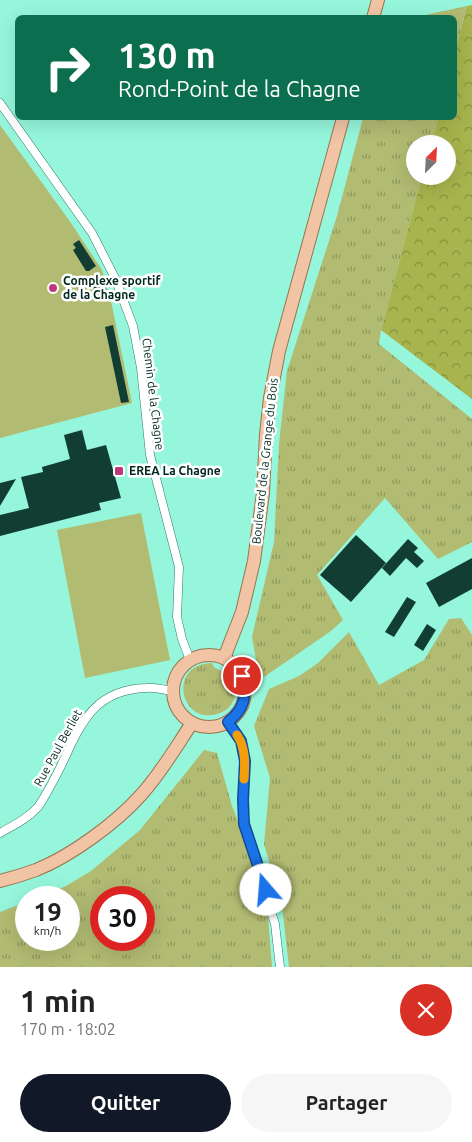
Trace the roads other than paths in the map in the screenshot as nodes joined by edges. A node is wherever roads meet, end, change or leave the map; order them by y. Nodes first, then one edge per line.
1 (378, 0) edge
2 (373, 15) edge
3 (0, 103) edge
4 (342, 120) edge
5 (224, 658) junction
6 (190, 660) junction
7 (173, 691) junction
8 (228, 722) junction
9 (192, 723) junction
10 (0, 833) edge
11 (0, 881) edge
12 (280, 967) edge

1 - 2 main road
3 - 6 street, Chemin de la Chagne
4 - 5 main road, Boulevard de la Grange du Bois
5 - 6 main road
5 - 8 main road
6 - 7 main road
7 - 9 main road
7 - 10 street, Rue Paul Berliet
8 - 9 main road
8 - 12 street
9 - 11 main road

